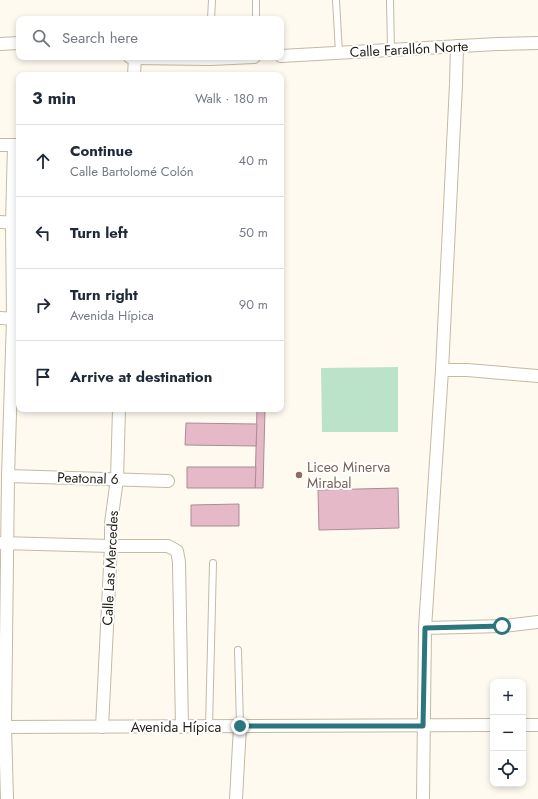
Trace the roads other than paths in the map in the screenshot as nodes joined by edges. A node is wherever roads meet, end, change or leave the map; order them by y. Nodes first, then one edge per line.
1 (212, 0) edge
2 (256, 0) edge
3 (336, 0) edge
4 (390, 0) edge
5 (211, 16) edge
6 (256, 16) edge
7 (16, 43) edge
8 (538, 43) edge
9 (0, 44) edge
10 (457, 46) junction
11 (390, 50) junction
12 (339, 53) junction
13 (284, 56) edge
14 (133, 60) edge
15 (134, 72) edge
16 (0, 144) edge
17 (16, 145) edge
18 (16, 156) edge
19 (10, 223) edge
20 (0, 318) edge
21 (16, 319) edge
22 (442, 370) junction
23 (538, 376) edge
24 (119, 412) edge
25 (8, 476) junction
26 (117, 479) junction
27 (168, 481) dead end
28 (4, 543) edge
29 (111, 546) junction
30 (213, 563) dead end
31 (538, 622) edge
32 (425, 628) junction
33 (238, 650) dead end
34 (490, 725) edge
35 (526, 725) edge
36 (538, 725) edge
37 (240, 726) junction
38 (423, 726) junction
39 (3, 727) edge
40 (102, 727) junction
41 (182, 727) junction
42 (209, 727) junction
43 (7, 799) edge
44 (236, 799) edge
45 (423, 799) edge

1 - 5 lane
2 - 6 lane
3 - 12 lane
4 - 11 lane
7 - 9 street
8 - 10 street, Calle Farallón Norte
10 - 11 street, Calle Farallón Norte
10 - 22 street
11 - 12 street, Calle Farallón Norte
12 - 13 street, Calle Farallón Norte
14 - 15 street
16 - 17 street
18 - 19 street
19 - 21 street
20 - 21 street
21 - 25 street
22 - 23 street
22 - 32 street
24 - 26 street, Calle Las Mercedes
25 - 26 street, Peatonal 6
25 - 28 street
26 - 27 street, Peatonal 6
26 - 29 street, Calle Las Mercedes
28 - 29 street
28 - 39 street
29 - 40 street, Calle Las Mercedes
29 - 41 street
30 - 42 lane
31 - 32 street
32 - 38 street
33 - 37 lane
34 - 38 street, Avenida Hípica
35 - 36 street
37 - 38 street, Avenida Hípica
37 - 42 street, Avenida Hípica
37 - 44 street
38 - 45 street
39 - 40 street, Avenida Hípica
39 - 43 street
40 - 41 street, Avenida Hípica
41 - 42 street, Avenida Hípica

